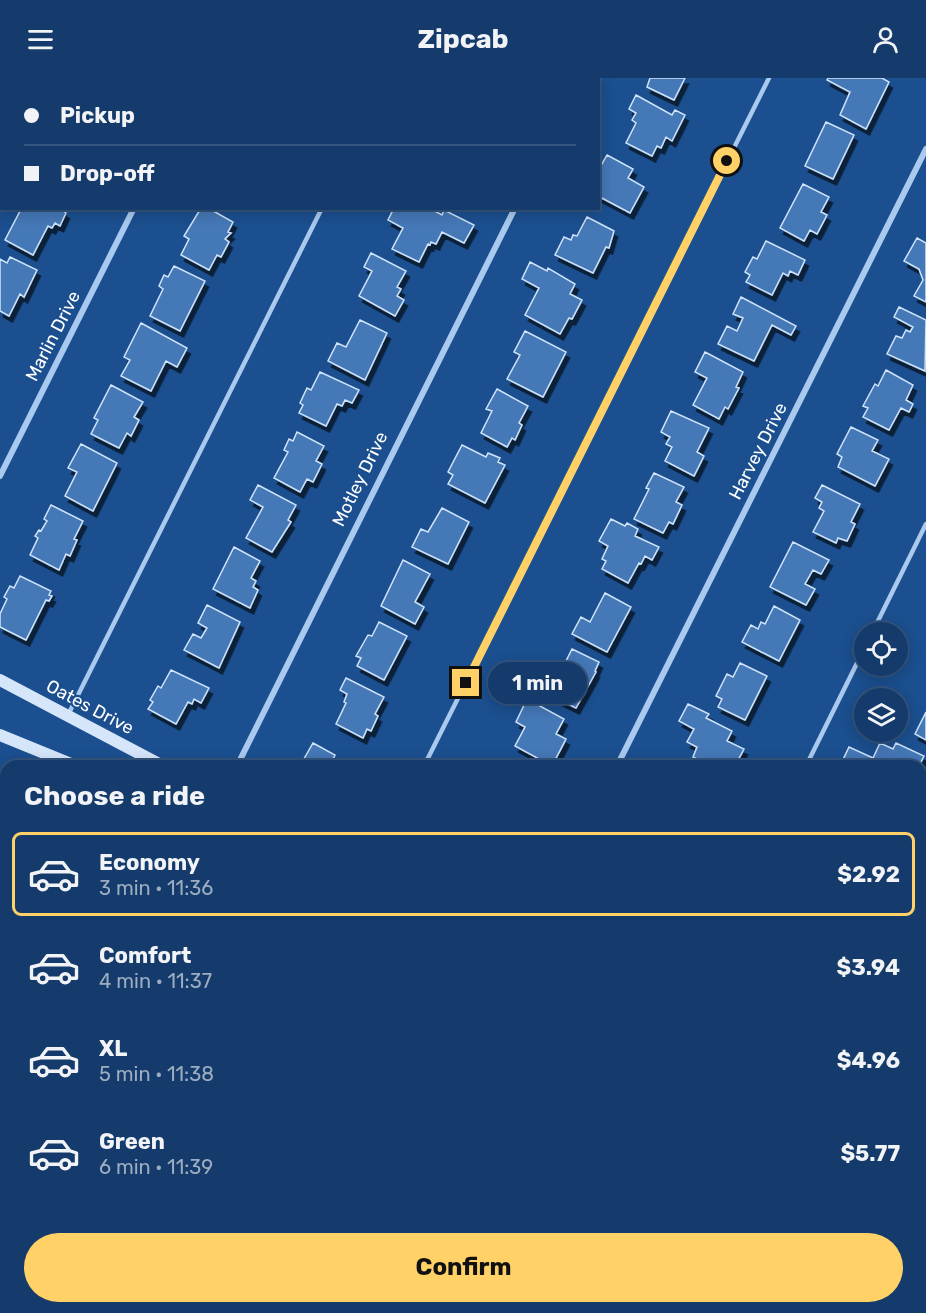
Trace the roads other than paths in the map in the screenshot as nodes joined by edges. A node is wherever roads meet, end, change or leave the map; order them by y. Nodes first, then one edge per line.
1 (769, 78) edge
2 (926, 149) edge
3 (133, 210) edge
4 (321, 210) edge
5 (514, 210) edge
6 (0, 476) edge
7 (926, 524) edge
8 (877, 622) edge
9 (854, 669) edge
10 (0, 680) edge
11 (67, 716) junction
12 (0, 735) edge
13 (61, 760) edge
14 (151, 760) edge
15 (240, 760) edge
16 (427, 760) edge
17 (620, 760) edge
18 (809, 760) edge

1 - 16 lane
2 - 17 street, Harvey Drive
3 - 6 street, Marlin Drive
4 - 11 lane
5 - 15 street, Motley Drive
7 - 8 lane
9 - 18 lane
10 - 11 main road, Oates Drive
11 - 14 main road, Oates Drive
12 - 13 main road

